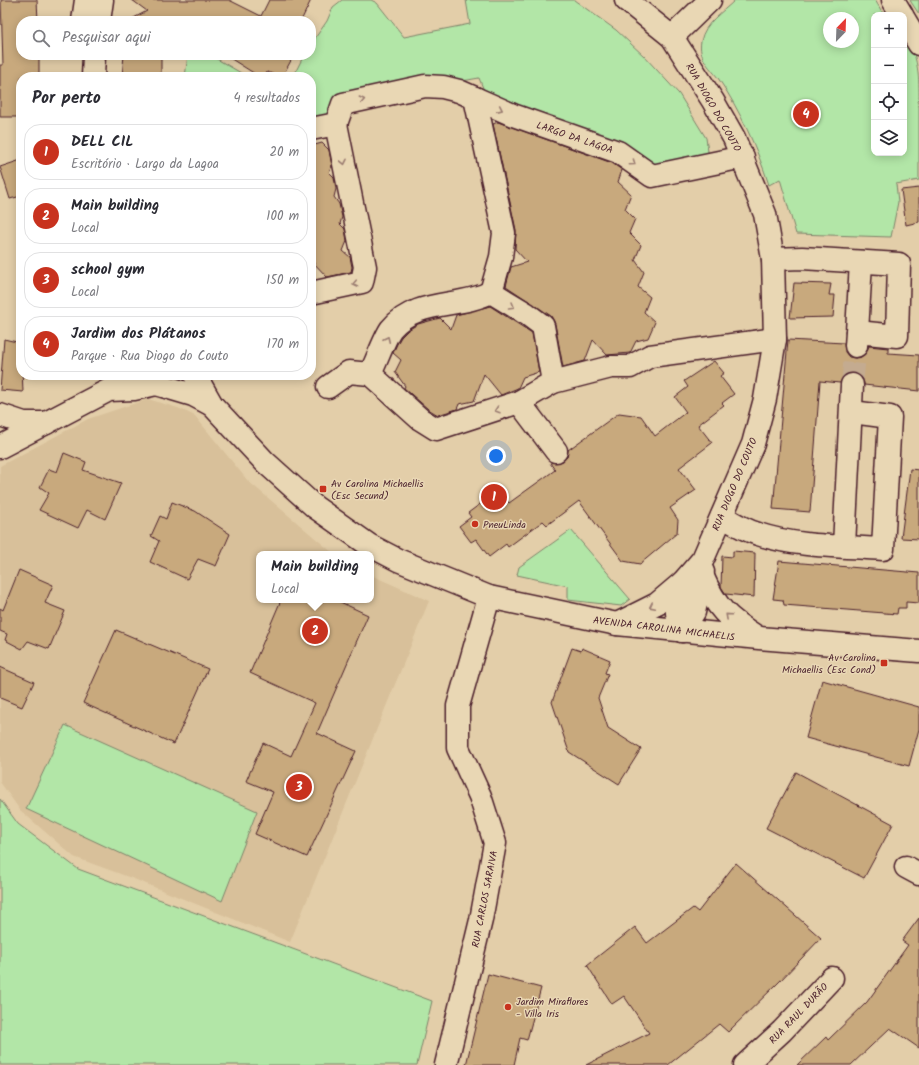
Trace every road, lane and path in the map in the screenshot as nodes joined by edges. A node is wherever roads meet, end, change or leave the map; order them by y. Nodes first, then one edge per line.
1 (626, 0) edge
2 (710, 0) edge
3 (893, 0) edge
4 (99, 6) edge
5 (900, 12) edge
6 (88, 16) edge
7 (907, 24) edge
8 (672, 38) junction
9 (919, 44) edge
10 (79, 60) edge
11 (94, 60) edge
12 (79, 72) edge
13 (93, 72) edge
14 (475, 98) junction
15 (336, 124) junction
16 (316, 128) edge
17 (743, 157) junction
18 (773, 259) junction
19 (861, 262) junction
20 (316, 292) edge
21 (491, 292) junction
22 (775, 339) junction
23 (370, 374) junction
24 (176, 380) edge
25 (198, 380) edge
26 (153, 381) edge
27 (553, 382) junction
28 (115, 383) edge
29 (852, 385) tunnel mouth
30 (328, 388) dead end
31 (519, 402) junction
32 (212, 405) junction
33 (852, 412) junction
34 (0, 415) edge
35 (46, 423) junction
36 (0, 447) edge
37 (556, 451) dead end
38 (722, 516) junction
39 (844, 546) junction
40 (696, 572) junction
41 (489, 597) junction
42 (617, 624) junction
43 (682, 631) junction
44 (759, 638) junction
45 (915, 648) edge
46 (832, 978) dead end
47 (446, 1065) edge
48 (745, 1065) edge

1 - 8 street, RUA DIOGO DO COUTO
2 - 8 street
3 - 5 street
4 - 6 street
7 - 9 street
8 - 17 street, RUA DIOGO DO COUTO
10 - 12 street
11 - 13 street
15 -> 14 street, LARGO DA LAGOA
14 -> 17 street, LARGO DA LAGOA
14 - 21 street
15 - 16 street
15 -> 20 street
17 - 18 street, RUA DIOGO DO COUTO
18 - 19 street
18 - 22 street, RUA DIOGO DO COUTO
19 - 19 street
23 -> 21 street
21 -> 27 street
22 - 27 street
22 - 38 street, RUA DIOGO DO COUTO
23 - 30 street
31 -> 23 street
24 - 26 street
25 - 32 street, AVENIDA CAROLINA MICHAELIS
26 - 28 street
26 - 32 street, AVENIDA CAROLINA MICHAELIS
27 - 31 street
28 - 35 street
29 - 33 street
31 - 37 street
32 - 41 street, AVENIDA CAROLINA MICHAELIS
33 - 39 street
33 - 39 street
34 - 35 street
35 - 36 street
38 - 39 street
38 - 40 street, RUA DIOGO DO COUTO
40 -> 42 street, RUA DIOGO DO COUTO
40 - 43 street, RUA DIOGO DO COUTO
44 -> 40 street
41 - 42 street, AVENIDA CAROLINA MICHAELIS
41 - 47 street, RUA CARLOS SARAIVA
42 - 43 street, AVENIDA CAROLINA MICHAELIS
43 - 44 street, AVENIDA CAROLINA MICHAELIS
44 - 45 street, AVENIDA CAROLINA MICHAELIS
46 - 48 street, RUA RAUL DURÃO

